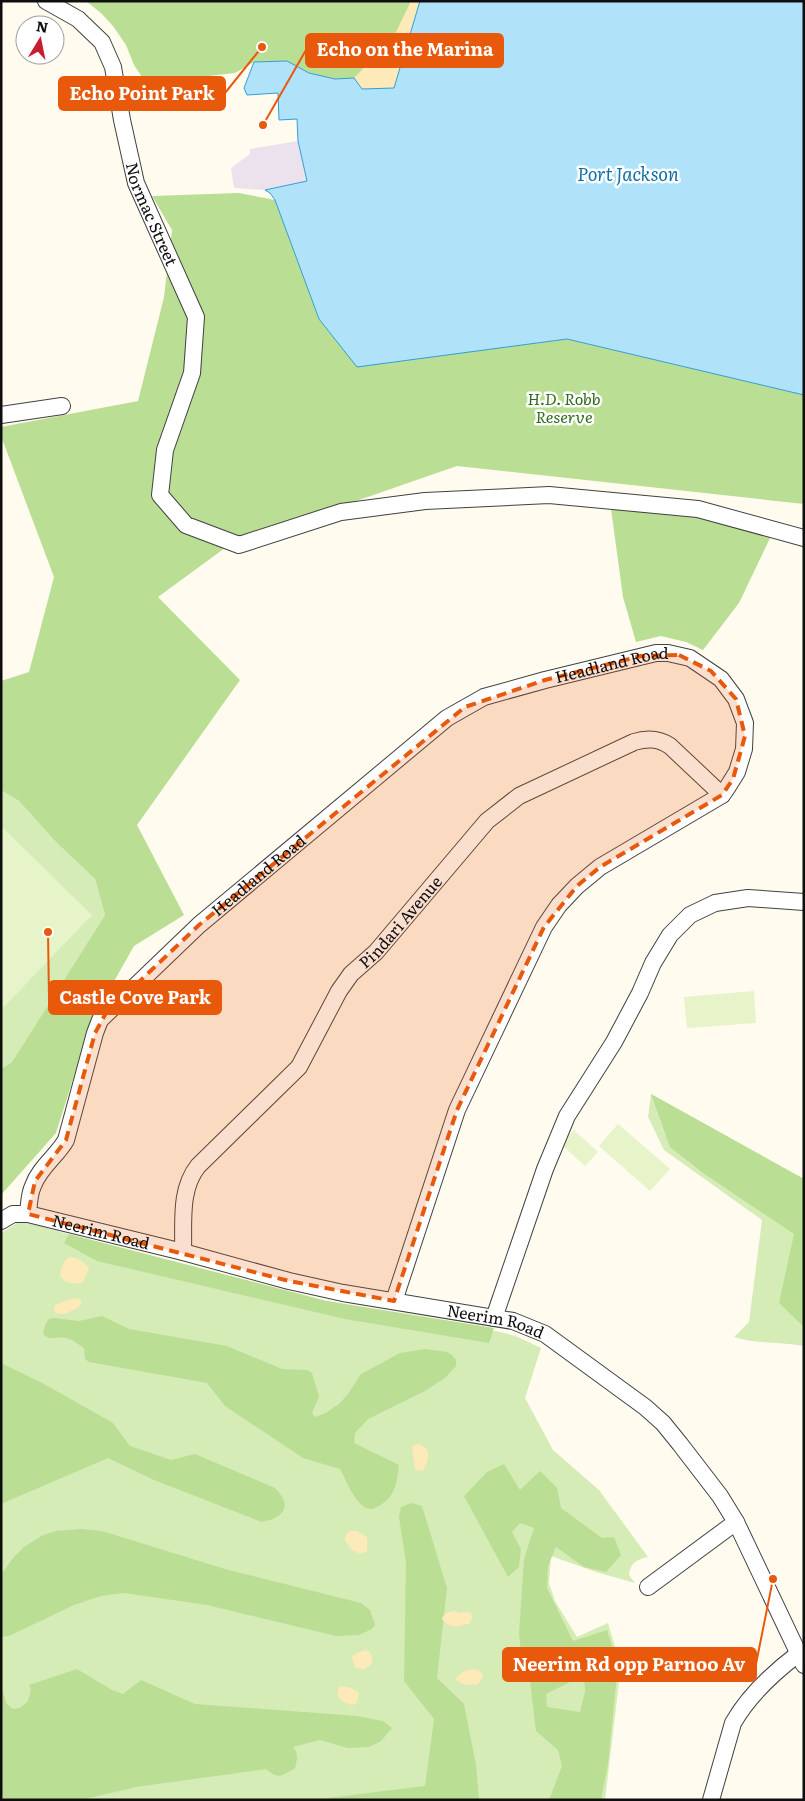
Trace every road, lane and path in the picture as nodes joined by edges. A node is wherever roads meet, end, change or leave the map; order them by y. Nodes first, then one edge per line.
1 (46, 1) edge
2 (62, 406) dead end
3 (1, 415) edge
4 (804, 538) edge
5 (722, 795) junction
6 (804, 902) edge
7 (28, 1214) junction
8 (1, 1221) edge
9 (183, 1252) junction
10 (394, 1301) junction
11 (494, 1318) junction
12 (736, 1522) junction
13 (648, 1587) dead end
14 (801, 1660) edge
15 (711, 1800) edge

1 - 4 street, Normac Street
2 - 3 street
5 - 7 street, Headland Road
5 - 9 street, Pindari Avenue
5 - 10 street, Headland Road
6 - 11 street
7 - 8 street
7 - 9 street, Neerim Road
9 - 10 street, Neerim Road
10 - 11 street, Neerim Road
11 - 12 street, Neerim Road
12 - 13 street
12 - 14 street, Neerim Road
14 - 15 street

